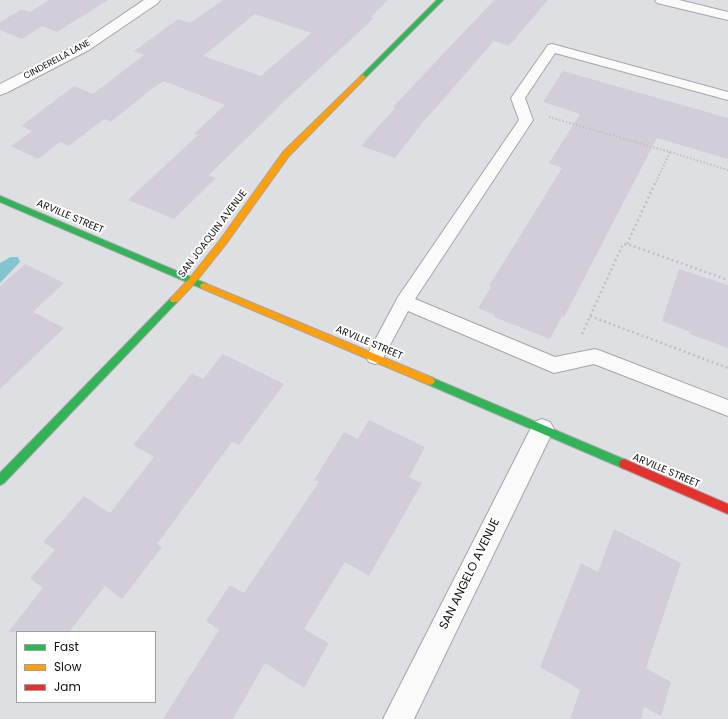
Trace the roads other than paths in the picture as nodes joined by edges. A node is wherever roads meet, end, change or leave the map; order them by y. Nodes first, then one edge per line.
1 (152, 0) edge
2 (440, 0) edge
3 (662, 0) edge
4 (728, 16) edge
5 (0, 90) edge
6 (728, 96) edge
7 (0, 199) edge
8 (192, 281) junction
9 (404, 302) junction
10 (375, 357) junction
11 (728, 408) edge
12 (542, 429) junction
13 (0, 480) edge
14 (728, 509) edge
15 (398, 719) edge

1 - 5 street, CINDERELLA LANE
2 - 8 street, SAN JOAQUIN AVENUE
3 - 4 street
6 - 9 lane
7 - 8 street, ARVILLE STREET
8 - 10 street, ARVILLE STREET
8 - 13 street, SAN JOAQUIN AVENUE
9 - 10 lane
9 - 11 lane
10 - 12 street, ARVILLE STREET
12 - 14 street, ARVILLE STREET
12 - 15 street, SAN ANGELO AVENUE

